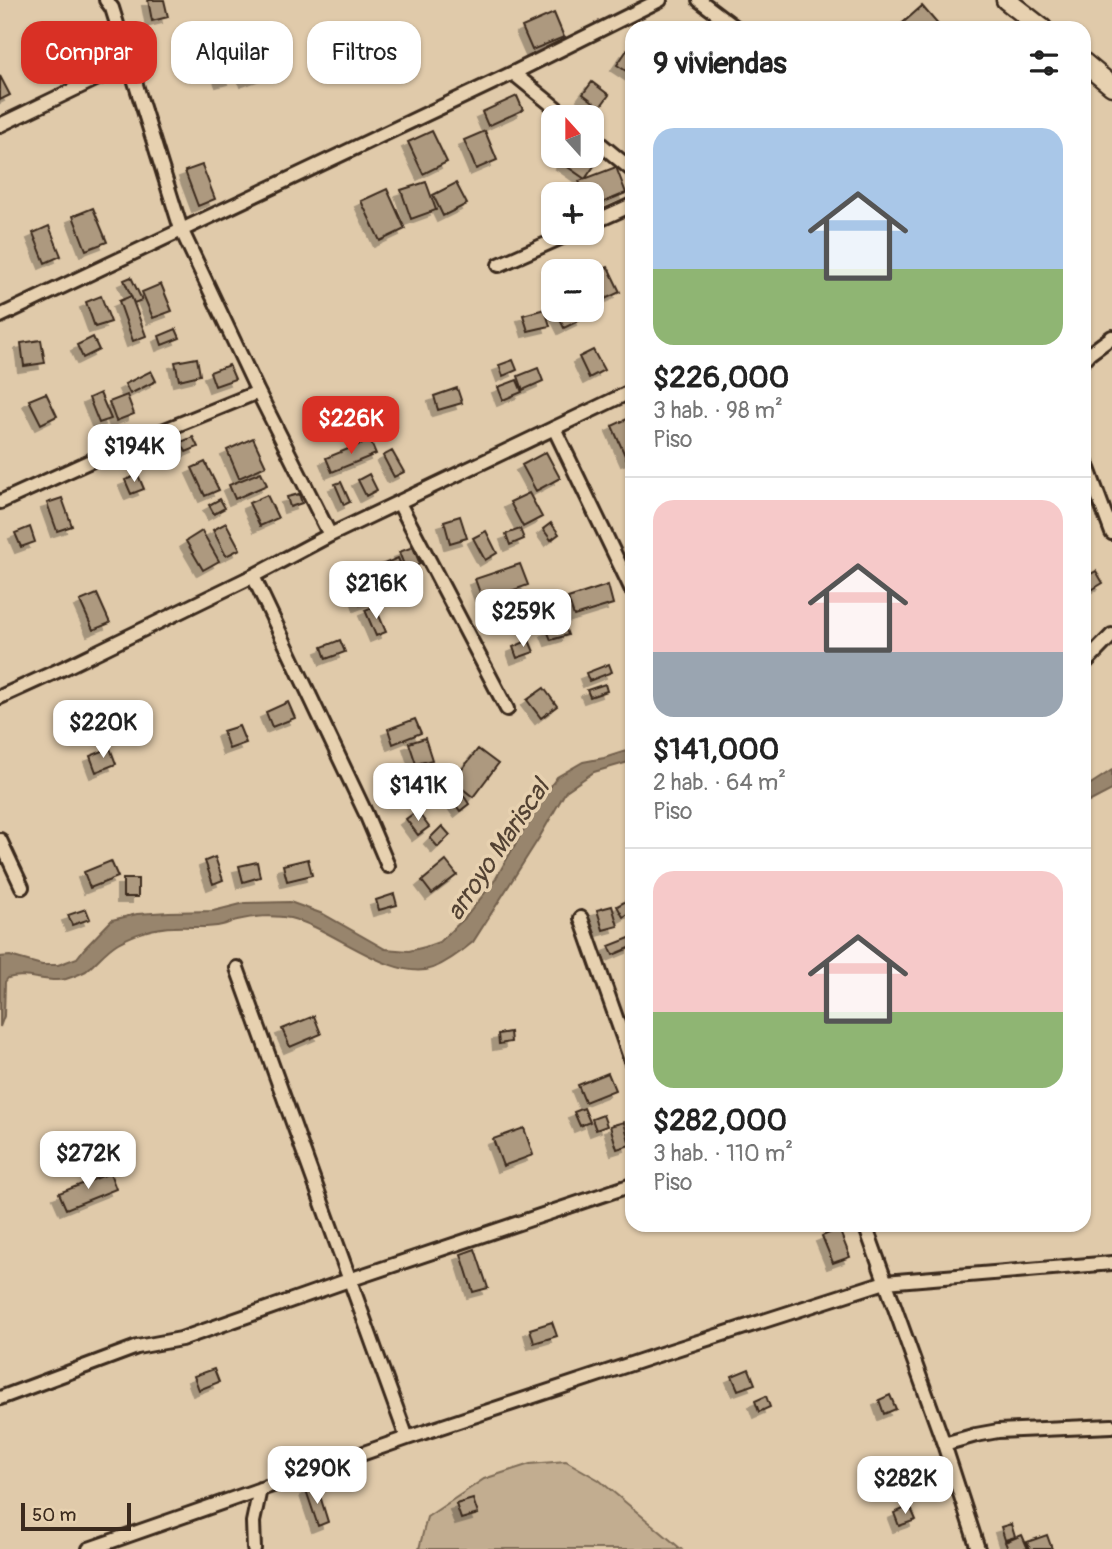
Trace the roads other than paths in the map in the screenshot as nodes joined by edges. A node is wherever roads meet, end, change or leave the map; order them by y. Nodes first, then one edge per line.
1 (106, 0) edge
2 (660, 0) edge
3 (699, 0) edge
4 (1006, 0) edge
5 (116, 21) edge
6 (727, 21) edge
7 (1033, 21) edge
8 (1091, 69) edge
9 (513, 74) junction
10 (85, 84) edge
11 (136, 84) edge
12 (1112, 86) edge
13 (552, 105) edge
14 (0, 125) edge
15 (604, 147) edge
16 (625, 164) edge
17 (625, 208) edge
18 (604, 218) edge
19 (181, 229) junction
20 (544, 245) edge
21 (499, 265) dead end
22 (0, 316) edge
23 (1112, 337) edge
24 (1091, 353) edge
25 (258, 392) junction
26 (625, 394) edge
27 (554, 428) junction
28 (1091, 477) edge
29 (0, 502) edge
30 (399, 503) junction
31 (1112, 533) edge
32 (330, 535) junction
33 (625, 575) edge
34 (253, 576) junction
35 (1112, 635) edge
36 (1091, 657) edge
37 (0, 697) edge
38 (507, 709) dead end
39 (0, 841) edge
40 (388, 866) dead end
41 (22, 887) dead end
42 (581, 918) dead end
43 (237, 968) dead end
44 (625, 1043) edge
45 (625, 1187) edge
46 (867, 1232) edge
47 (1112, 1263) edge
48 (349, 1280) junction
49 (885, 1282) junction
50 (0, 1398) edge
51 (1112, 1426) edge
52 (407, 1438) junction
53 (944, 1444) junction
54 (260, 1489) junction
55 (89, 1549) edge
56 (254, 1549) edge
57 (978, 1549) edge

1 - 5 street
2 - 9 street
3 - 6 street
4 - 7 main road
8 - 12 main road
9 - 13 street
9 - 19 street
10 - 14 street
11 - 19 street
15 - 16 street
17 - 18 street
19 - 22 street
19 - 25 street
20 - 21 street
23 - 24 street
25 - 29 street
25 - 32 street
26 - 27 street
27 - 30 street
27 - 33 street
28 - 31 street
30 - 32 street
30 - 38 street
32 - 34 street
34 - 37 street
34 - 40 street
35 - 36 street
39 - 41 street
42 - 44 street
43 - 48 street
45 - 48 street
46 - 49 street
47 - 49 street
48 - 50 street
48 - 52 street
49 - 52 street
49 - 53 street
51 - 53 street
52 - 54 street
53 - 57 street
54 - 55 street
54 - 56 street

